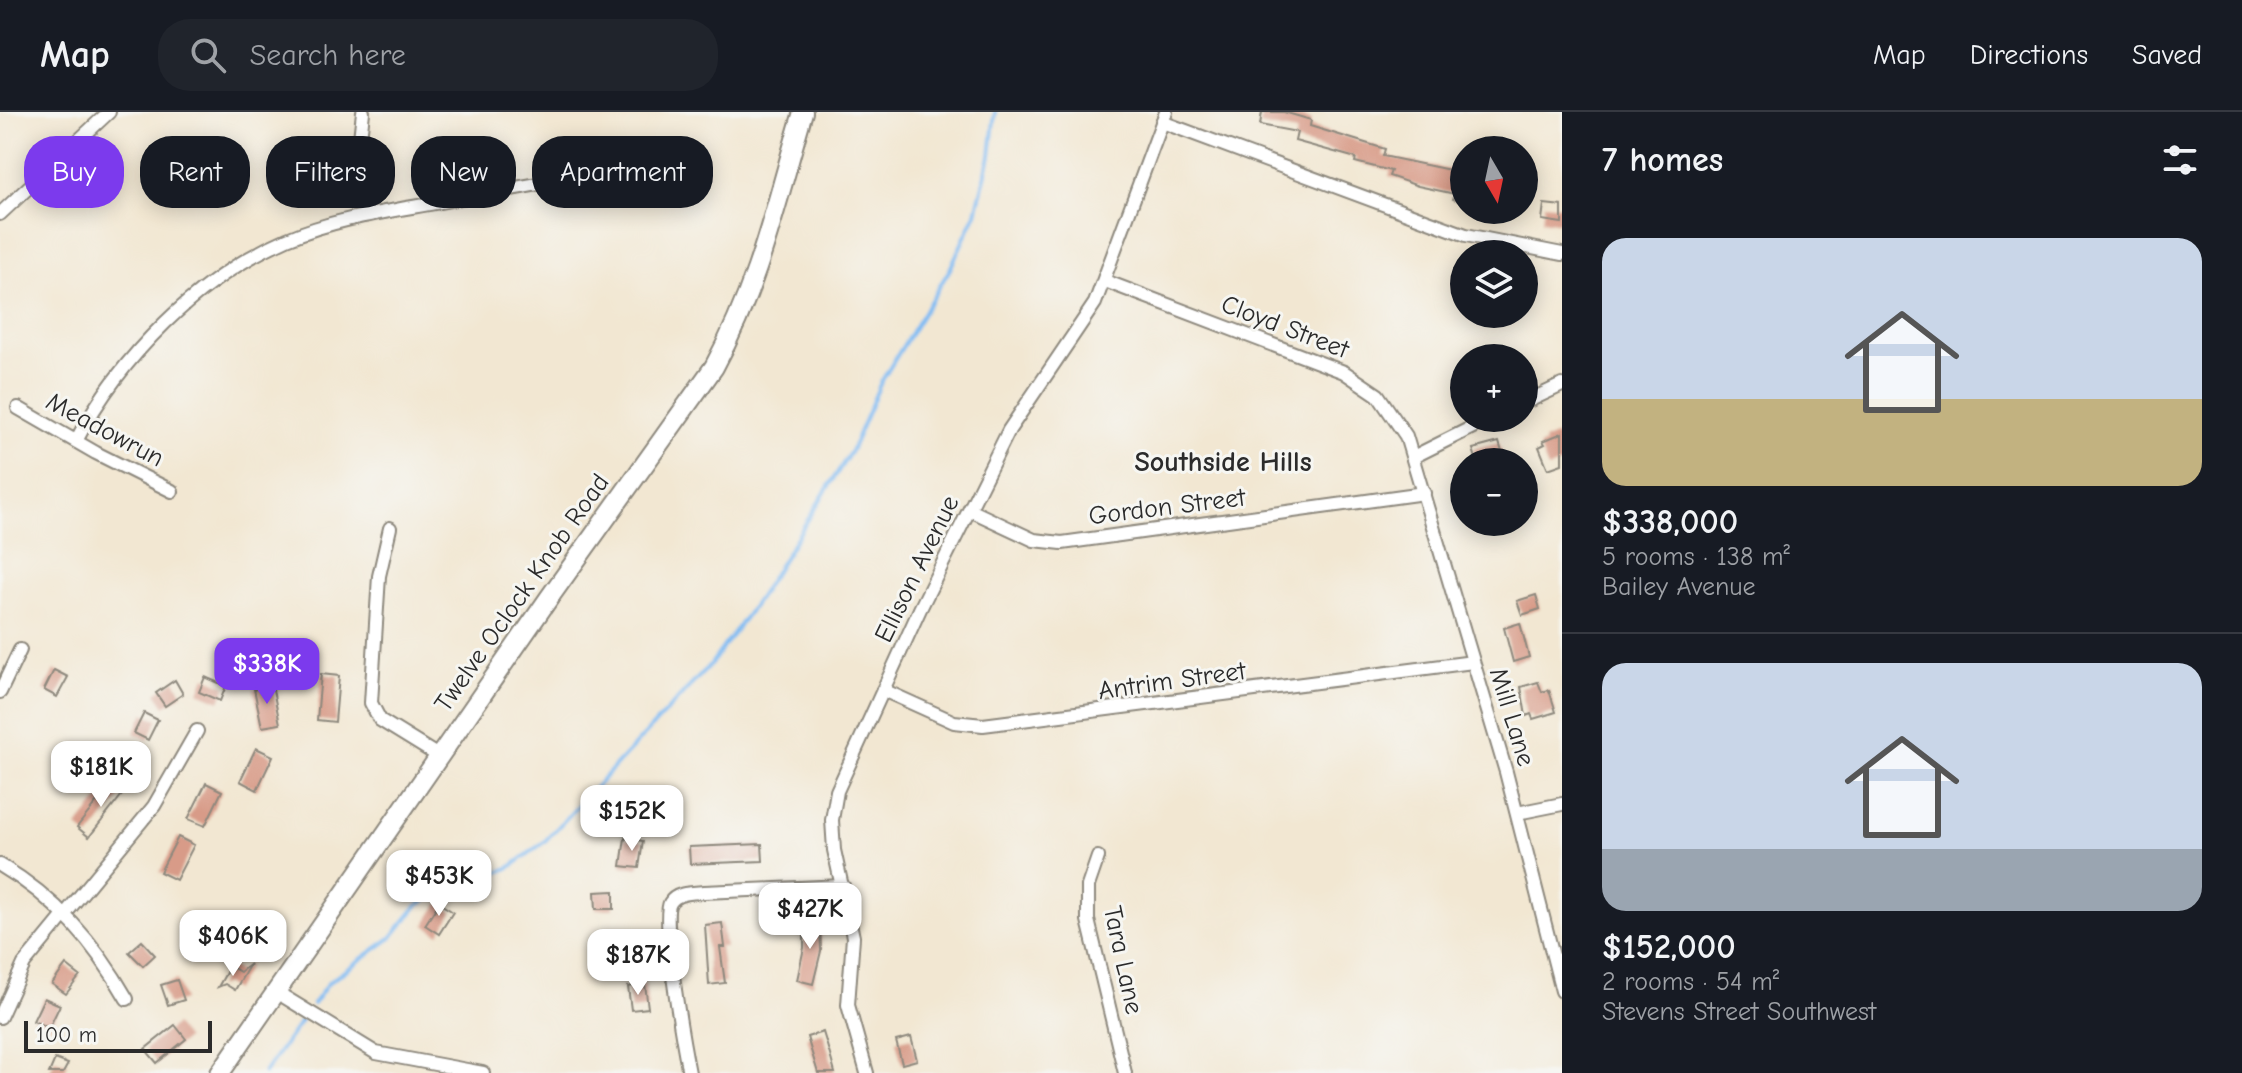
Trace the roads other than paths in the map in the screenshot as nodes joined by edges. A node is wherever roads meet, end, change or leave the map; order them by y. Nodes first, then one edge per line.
1 (109, 112) edge
2 (363, 112) edge
3 (803, 112) edge
4 (1164, 117) edge
5 (532, 185) edge
6 (0, 214) edge
7 (366, 215) junction
8 (1562, 254) edge
9 (1105, 281) junction
10 (1562, 385) edge
11 (1538, 396) edge
12 (18, 408) dead end
13 (1463, 432) edge
14 (76, 441) junction
15 (1413, 457) junction
16 (172, 491) dead end
17 (1424, 493) junction
18 (970, 510) junction
19 (390, 528) dead end
20 (20, 650) dead end
21 (1473, 662) junction
22 (883, 690) junction
23 (0, 692) edge
24 (197, 731) dead end
25 (440, 757) junction
26 (1562, 804) edge
27 (1517, 813) junction
28 (1098, 857) dead end
29 (0, 865) edge
30 (843, 886) junction
31 (64, 914) junction
32 (1562, 991) edge
33 (278, 993) junction
34 (127, 999) dead end
35 (0, 1017) edge
36 (220, 1073) edge
37 (483, 1073) edge
38 (689, 1073) edge
39 (867, 1073) edge
40 (1125, 1073) edge

1 - 6 street
2 - 7 street
3 - 25 street, Twelve Oclock Knob Road
4 - 8 street
4 - 9 street, Ellison Avenue
5 - 7 street
7 - 14 street
9 - 15 street, Cloyd Street
9 - 18 street, Ellison Avenue
10 - 11 street
12 - 14 street, Meadowrun
13 - 15 street
14 - 16 street, Meadowrun
15 - 17 street, Mill Lane
17 - 18 street, Gordon Street
17 - 21 street, Mill Lane
18 - 22 street, Ellison Avenue
19 - 25 street
20 - 23 street
21 - 22 street, Antrim Street
21 - 27 street, Mill Lane
22 - 30 street, Ellison Avenue
24 - 31 street
25 - 33 street, Twelve Oclock Knob Road
26 - 27 street
27 - 32 street, Mill Lane
28 - 40 street, Tara Lane
29 - 31 street
30 - 38 street
30 - 39 street, Ellison Avenue
31 - 34 street
31 - 35 street
33 - 36 street, Twelve Oclock Knob Road
33 - 37 street

